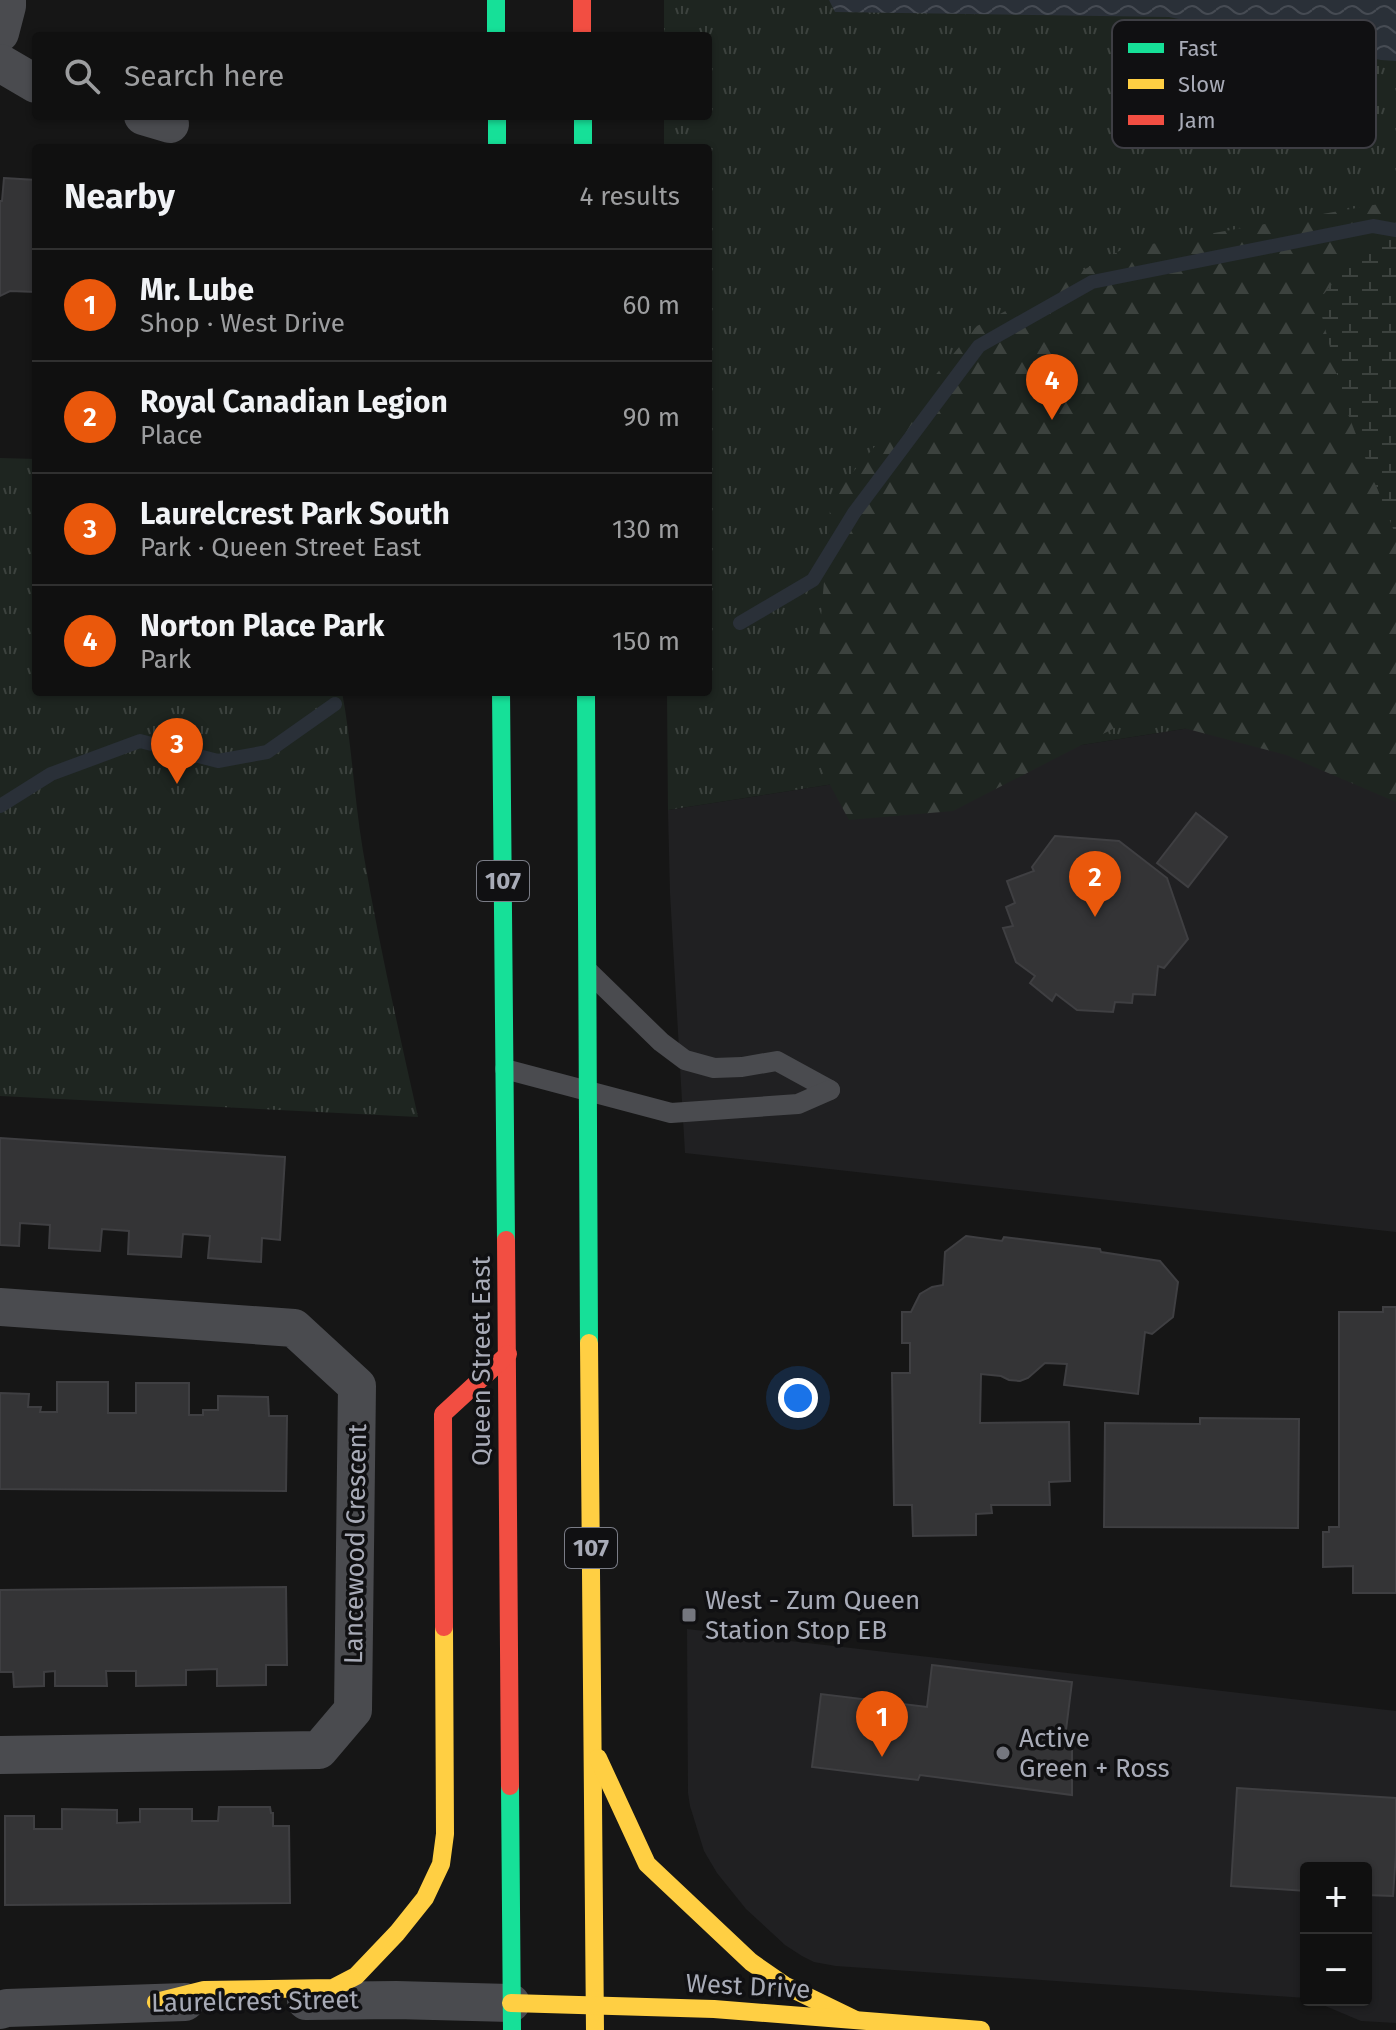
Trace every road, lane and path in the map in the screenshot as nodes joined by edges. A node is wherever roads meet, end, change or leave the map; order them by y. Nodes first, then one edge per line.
1 (7, 0) edge
2 (496, 0) edge
3 (582, 0) edge
4 (496, 32) edge
5 (582, 32) edge
6 (0, 33) edge
7 (0, 63) edge
8 (32, 82) edge
9 (497, 120) edge
10 (583, 120) edge
11 (497, 144) edge
12 (583, 144) edge
13 (501, 696) edge
14 (586, 696) edge
15 (587, 970) junction
16 (505, 1069) junction
17 (587, 1091) junction
18 (0, 1307) edge
19 (508, 1354) junction
20 (592, 1746) junction
21 (0, 1755) edge
22 (156, 2002) junction
23 (595, 2005) junction
24 (0, 2010) edge
25 (511, 2017) edge
26 (854, 2019) junction
27 (595, 2030) edge
28 (981, 2030) edge

1 - 6 street
2 - 4 main road
3 - 5 main road
7 - 8 street
9 - 11 main road
10 - 12 main road
13 - 16 main road, Queen Street East / 107
14 - 15 main road, 107
15 - 17 main road, 107
15 - 17 lane
16 - 17 lane
16 - 19 main road, Queen Street East / 107
17 - 20 main road, 107
18 - 21 street, Lancewood Crescent
19 - 22 main road
19 - 25 main road, Queen Street East / 107
20 - 23 main road, 107
20 - 26 main road
22 - 24 street, Laurelcrest Street
22 - 25 street, Laurelcrest Street
23 - 25 main road, West Drive
23 - 26 main road, West Drive
23 - 27 main road, 107
26 - 28 main road, West Drive

